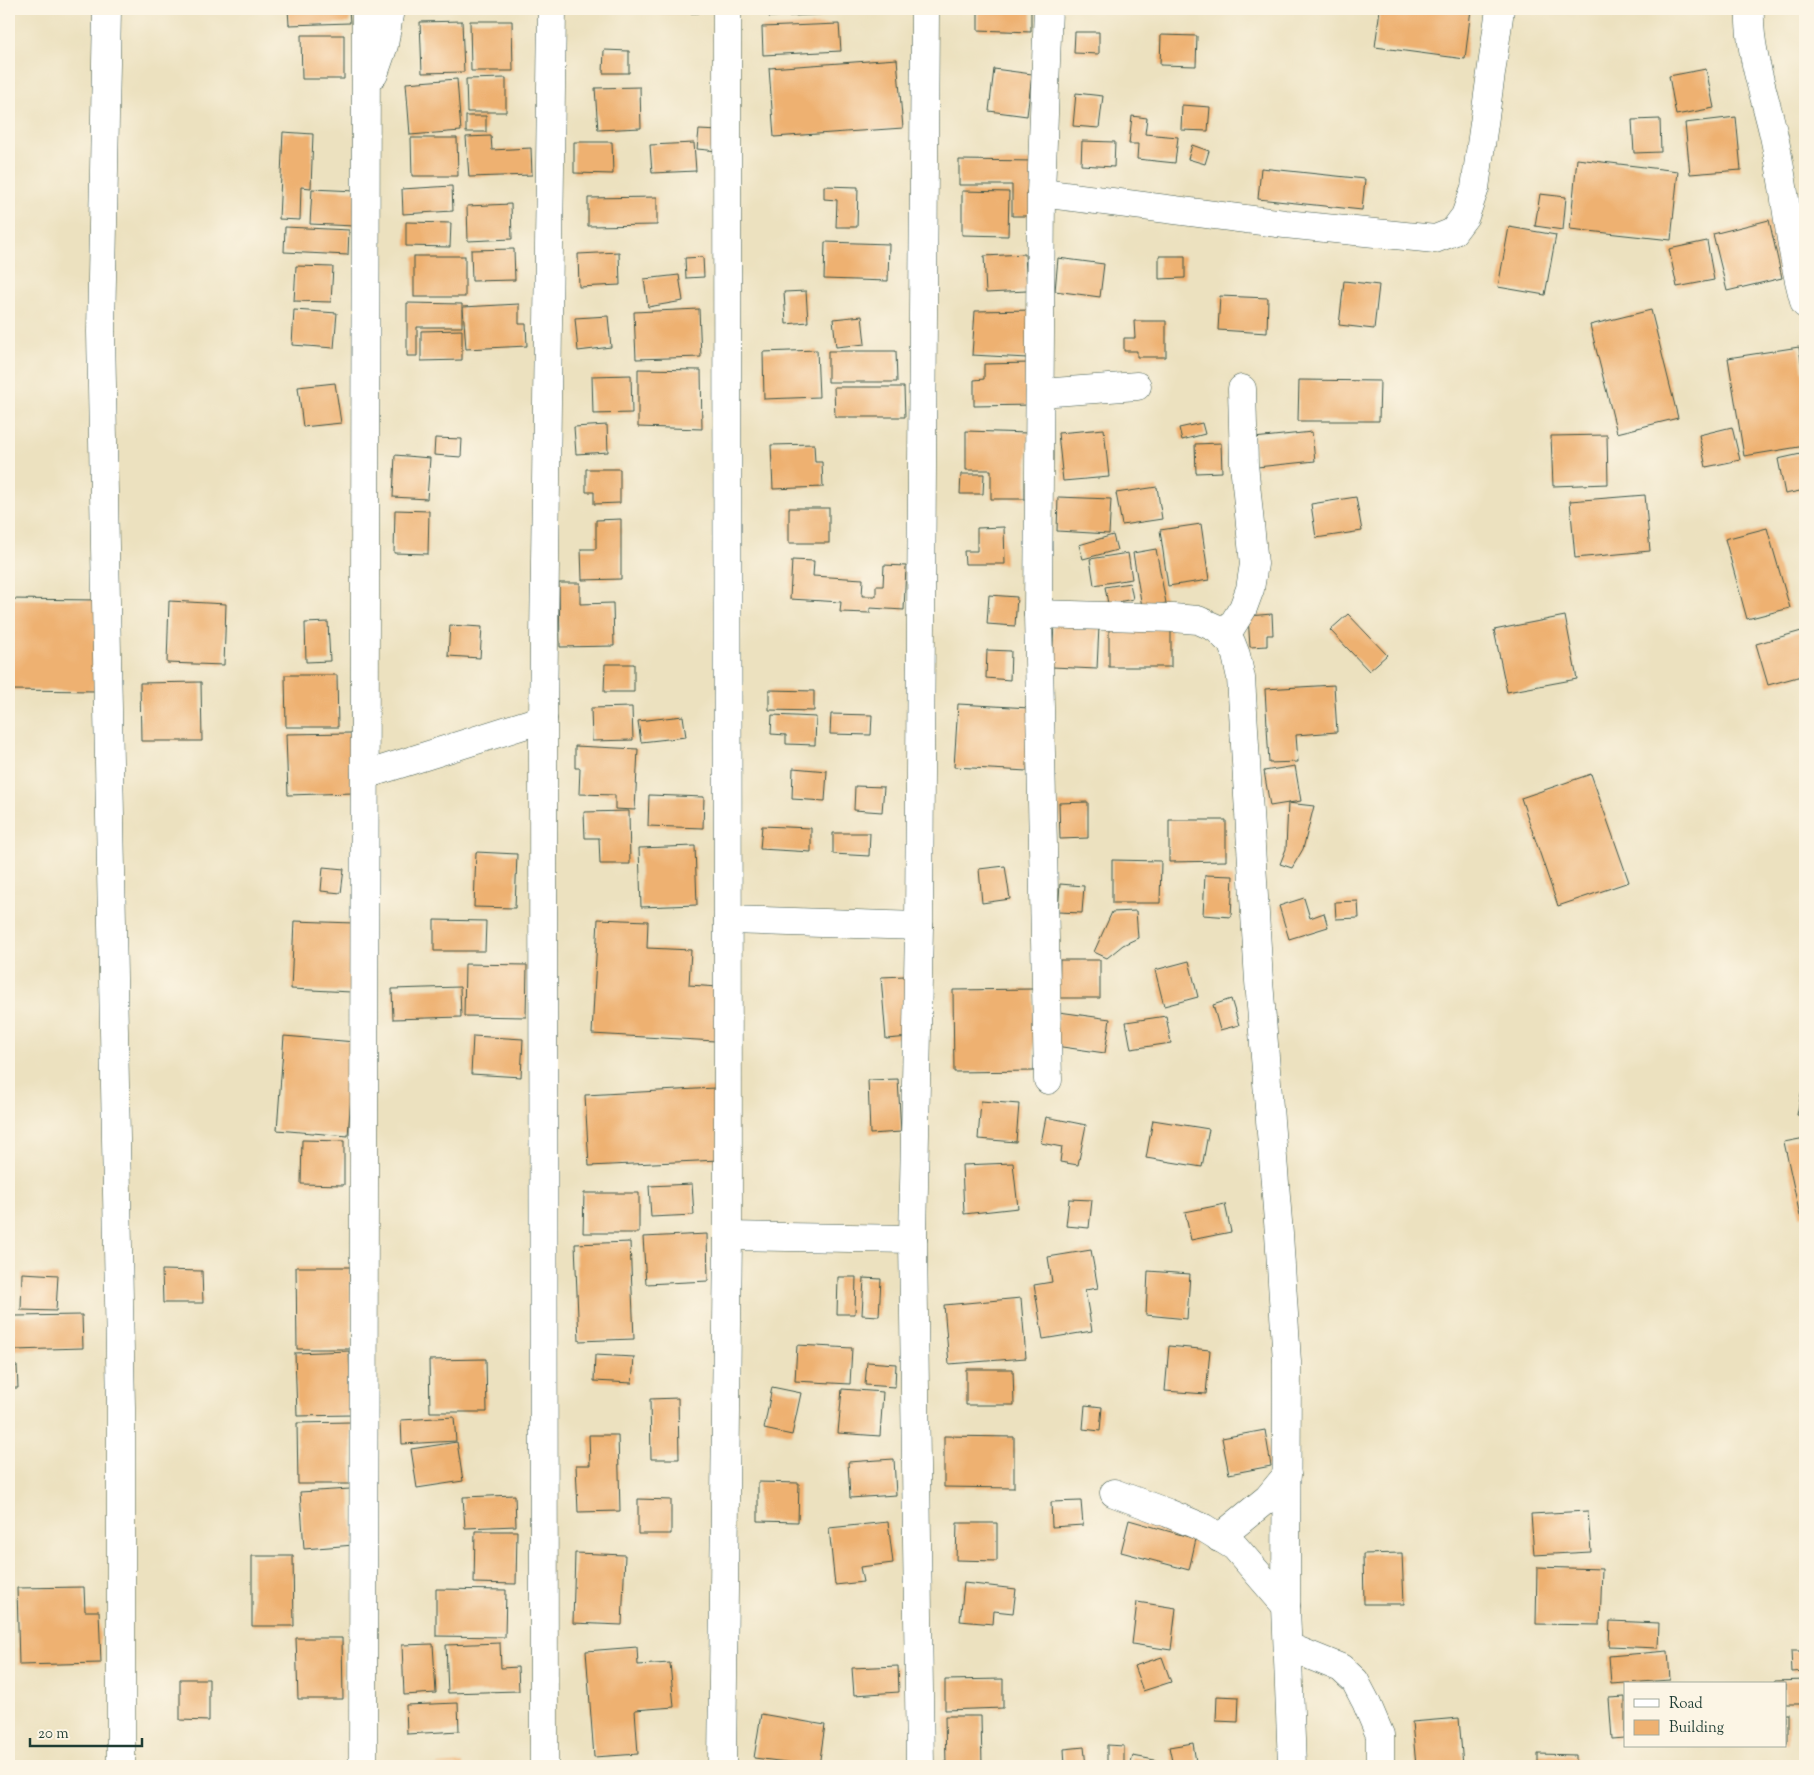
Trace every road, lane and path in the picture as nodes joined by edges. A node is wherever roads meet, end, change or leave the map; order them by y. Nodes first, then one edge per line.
1 (107, 9) edge
2 (366, 9) edge
3 (390, 9) edge
4 (552, 9) edge
5 (727, 9) edge
6 (925, 9) edge
7 (1048, 9) edge
8 (1500, 9) edge
9 (1750, 9) edge
10 (366, 99) junction
11 (1041, 193) junction
12 (1805, 304) edge
13 (1137, 386) dead end
14 (1242, 389) dead end
15 (1040, 392) junction
16 (1038, 614) junction
17 (1225, 637) junction
18 (543, 719) junction
19 (365, 775) junction
20 (728, 920) junction
21 (919, 926) junction
22 (1048, 1080) dead end
23 (728, 1236) junction
24 (913, 1238) junction
25 (1287, 1475) junction
26 (1114, 1494) dead end
27 (1219, 1538) junction
28 (1286, 1606) junction
29 (1289, 1648) junction
30 (121, 1766) edge
31 (363, 1766) edge
32 (544, 1766) edge
33 (722, 1766) edge
34 (920, 1766) edge
35 (1292, 1766) edge
36 (1380, 1766) edge

1 - 30 street
2 - 10 street
3 - 10 street
4 - 18 street
5 - 20 street
6 - 21 street
7 - 11 street
8 - 11 street
9 - 12 street
10 - 19 street
11 - 15 street
13 - 15 street
14 - 17 street
15 - 16 street
16 - 17 street
16 - 22 street
17 - 25 street
18 - 19 street
18 - 32 street
19 - 31 street
20 - 21 street
20 - 23 street
21 - 24 street
23 - 24 street
23 - 33 street
24 - 34 street
25 - 27 street
25 - 28 street
26 - 27 street
27 - 28 street
28 - 29 street
29 - 35 street
29 - 36 street

